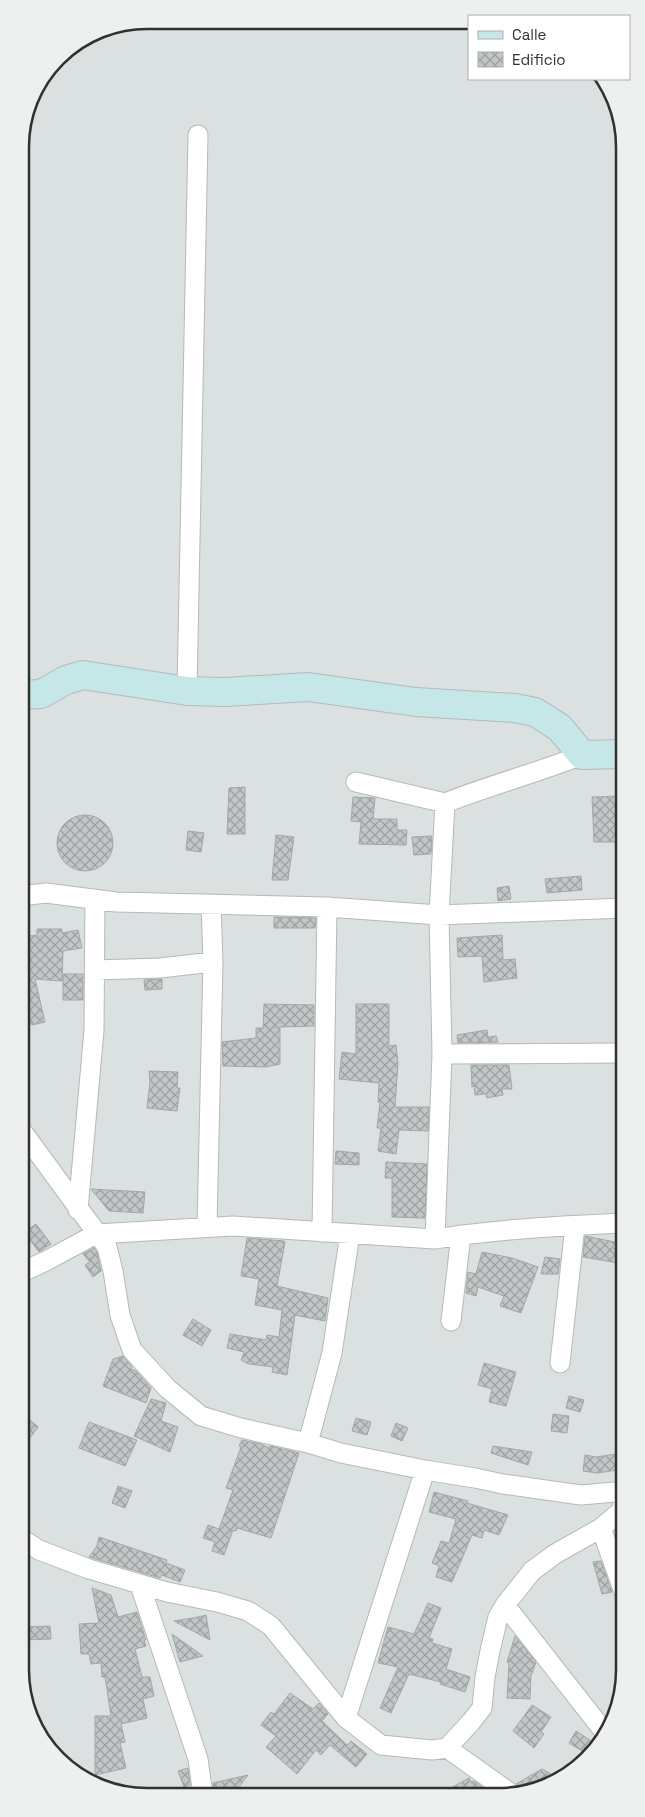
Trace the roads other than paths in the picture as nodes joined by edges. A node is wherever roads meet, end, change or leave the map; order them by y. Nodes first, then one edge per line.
1 (198, 135) dead end
2 (187, 691) junction
3 (29, 694) edge
4 (616, 754) edge
5 (582, 755) junction
6 (356, 782) dead end
7 (445, 803) junction
8 (29, 895) edge
9 (95, 899) junction
10 (211, 904) junction
11 (327, 907) junction
12 (616, 908) edge
13 (439, 915) junction
14 (213, 962) junction
15 (94, 970) junction
16 (616, 1053) edge
17 (442, 1054) junction
18 (29, 1141) edge
19 (78, 1210) junction
20 (616, 1223) edge
21 (207, 1226) junction
22 (574, 1226) junction
23 (322, 1232) junction
24 (96, 1234) junction
25 (350, 1234) junction
26 (461, 1235) junction
27 (434, 1239) junction
28 (29, 1269) edge
29 (451, 1321) dead end
30 (560, 1363) dead end
31 (308, 1443) junction
32 (425, 1470) junction
33 (616, 1489) edge
34 (616, 1515) edge
35 (601, 1528) junction
36 (29, 1544) edge
37 (616, 1570) edge
38 (140, 1585) junction
39 (505, 1605) junction
40 (346, 1718) junction
41 (602, 1728) edge
42 (447, 1748) junction
43 (202, 1788) edge
44 (504, 1788) edge

1 - 2 street
2 - 3 street
2 - 5 street
4 - 5 street
5 - 7 street
6 - 7 street
7 - 13 street
8 - 9 street
9 - 10 street
9 - 15 street
10 - 11 street
10 - 14 street
11 - 13 street
11 - 23 street
12 - 13 street
13 - 17 street
14 - 15 street
14 - 21 street
15 - 19 street
16 - 17 street
17 - 27 street
18 - 19 street
19 - 24 street
20 - 22 street
21 - 23 street
21 - 24 street
22 - 26 street
22 - 30 street
23 - 25 street
24 - 28 street
24 - 31 street
25 - 27 street
25 - 31 street
26 - 27 street
26 - 29 street
31 - 32 street
32 - 33 street
32 - 40 street
34 - 35 street
35 - 37 street
35 - 39 street
36 - 38 street
38 - 40 street
38 - 43 street
39 - 41 street
39 - 42 street
40 - 42 street
42 - 44 street

